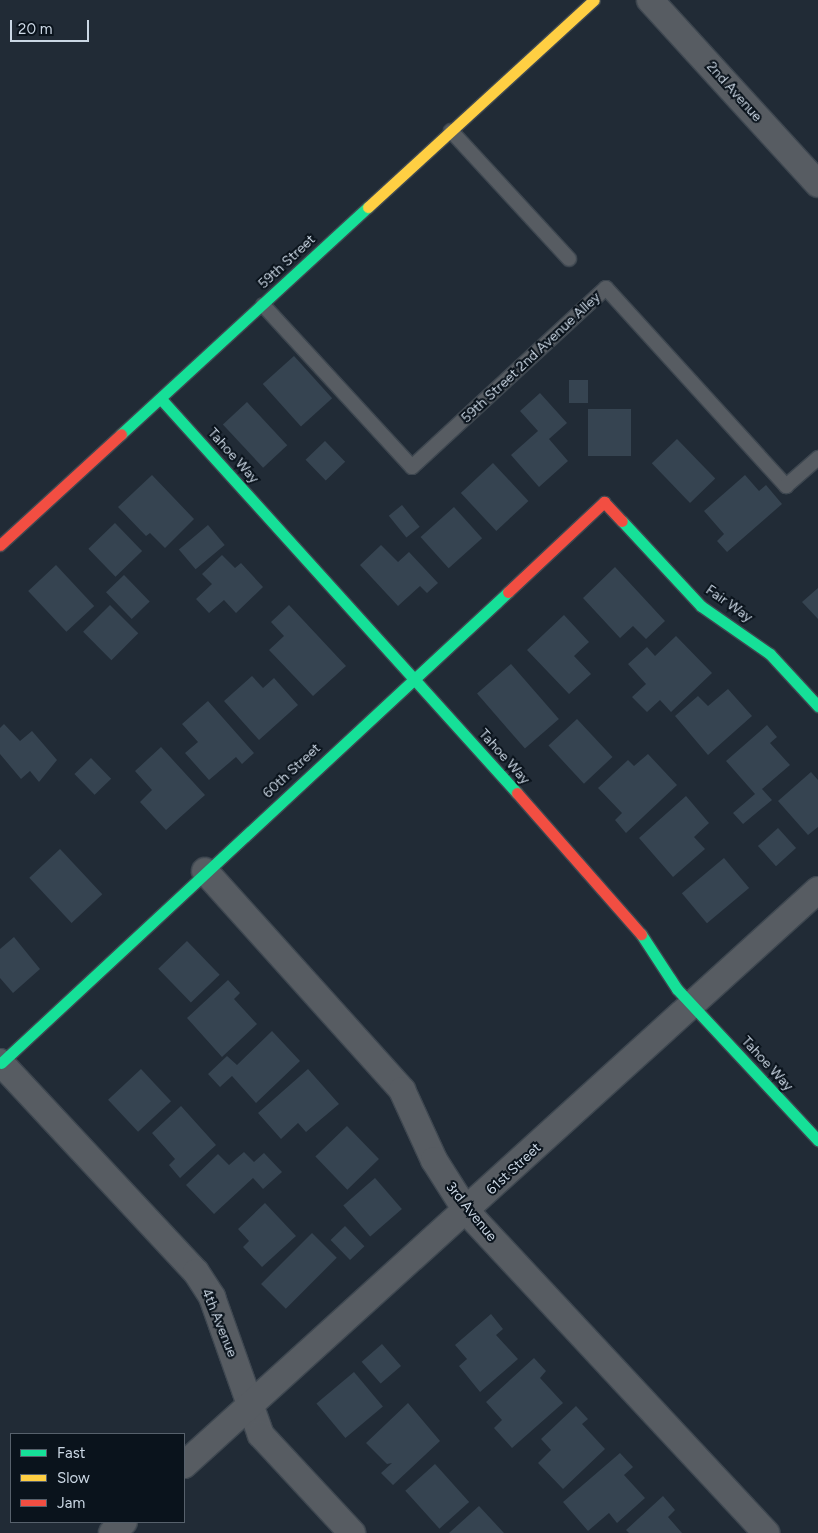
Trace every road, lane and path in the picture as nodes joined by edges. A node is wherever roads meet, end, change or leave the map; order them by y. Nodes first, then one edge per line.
1 (594, 0) edge
2 (650, 0) edge
3 (451, 131) junction
4 (818, 184) edge
5 (569, 259) dead end
6 (263, 304) junction
7 (161, 399) junction
8 (818, 458) edge
9 (604, 502) joint
10 (0, 545) edge
11 (414, 679) junction
12 (818, 706) edge
13 (205, 871) junction
14 (818, 890) edge
15 (692, 1006) junction
16 (0, 1063) edge
17 (818, 1140) edge
18 (467, 1212) junction
19 (250, 1401) junction
20 (185, 1464) edge
21 (123, 1523) edge
22 (112, 1533) edge
23 (352, 1533) edge
24 (766, 1533) edge

1 - 3 street, 59th Street
2 - 4 street, 2nd Avenue
3 - 5 lane
3 - 6 street, 59th Street
6 - 7 street, 59th Street
6 - 8 lane, 59th Street 2nd Avenue Alley
7 - 10 street, 59th Street
7 - 11 street, Tahoe Way
9 - 11 street, 60th Street
9 - 12 street, Fair Way
11 - 13 street, 60th Street
11 - 15 street, Tahoe Way
13 - 16 street, 60th Street
13 - 18 street, 3rd Avenue
14 - 15 street, 61st Street
15 - 17 street, Tahoe Way
15 - 18 street, 61st Street
16 - 19 street, 4th Avenue
18 - 19 street, 61st Street
18 - 24 street, 3rd Avenue
19 - 20 street, 61st Street
19 - 23 street, 4th Avenue
21 - 22 street

